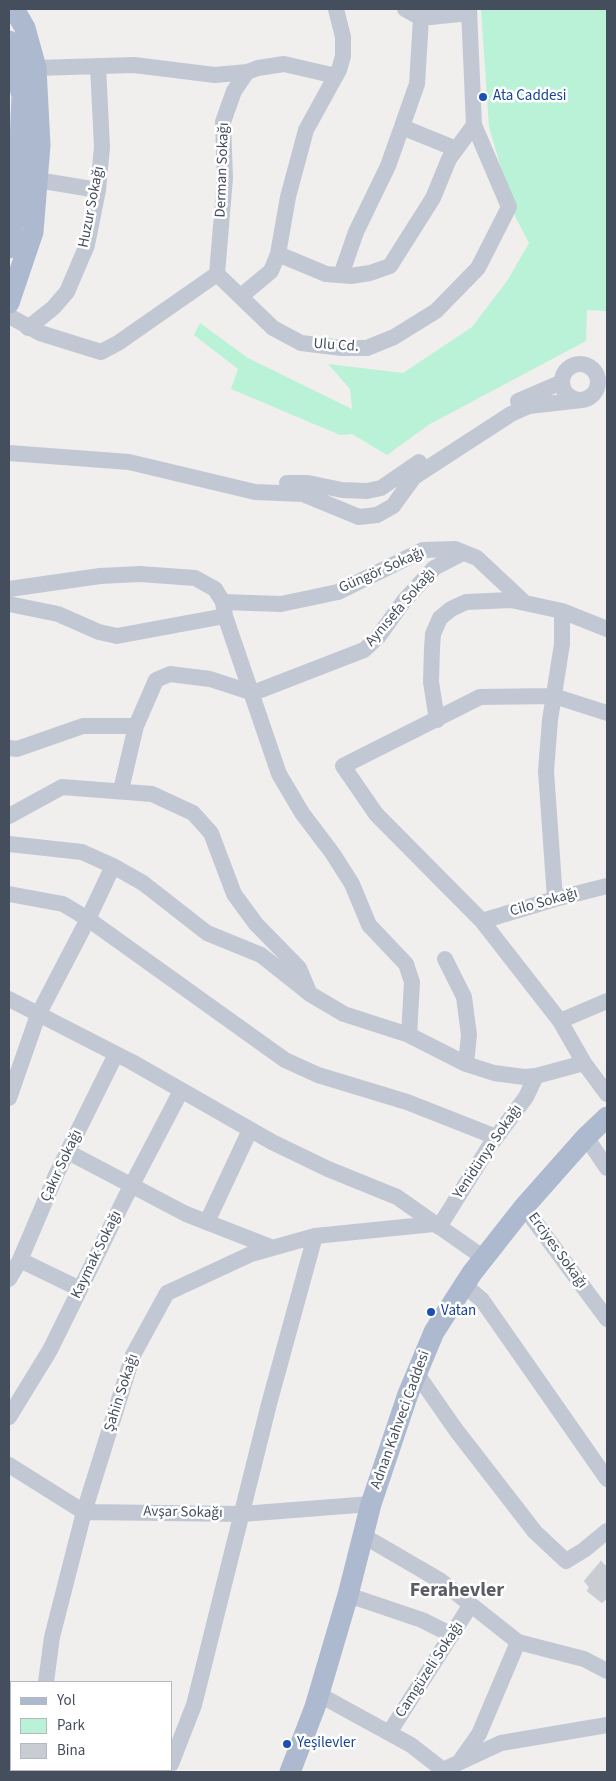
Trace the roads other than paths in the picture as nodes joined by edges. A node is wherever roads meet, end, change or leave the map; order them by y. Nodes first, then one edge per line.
1 (14, 9) edge
2 (336, 9) edge
3 (406, 9) edge
4 (469, 11) edge
5 (421, 18) junction
6 (9, 41) edge
7 (98, 66) junction
8 (36, 68) junction
9 (247, 72) junction
10 (336, 76) junction
11 (474, 125) junction
12 (402, 127) junction
13 (456, 148) junction
14 (37, 180) junction
15 (98, 190) junction
16 (9, 248) edge
17 (278, 254) junction
18 (217, 274) junction
19 (341, 275) junction
20 (242, 298) junction
21 (9, 303) edge
22 (9, 316) edge
23 (28, 328) junction
24 (562, 382) junction
25 (582, 400) junction
26 (9, 442) edge
27 (9, 454) edge
28 (463, 553) junction
29 (9, 589) edge
30 (524, 602) junction
31 (9, 604) edge
32 (224, 609) junction
33 (562, 612) junction
34 (607, 629) edge
35 (253, 693) junction
36 (554, 696) junction
37 (607, 713) edge
38 (436, 720) junction
39 (136, 726) junction
40 (9, 748) edge
41 (121, 790) junction
42 (9, 816) edge
43 (9, 844) edge
44 (113, 866) junction
45 (607, 886) edge
46 (9, 894) edge
47 (555, 899) junction
48 (88, 918) junction
49 (482, 921) junction
50 (445, 959) dead end
51 (310, 994) junction
52 (9, 999) edge
53 (607, 1001) edge
54 (38, 1015) junction
55 (560, 1021) junction
56 (409, 1036) junction
57 (116, 1054) junction
58 (584, 1063) junction
59 (466, 1064) junction
60 (536, 1076) junction
61 (181, 1091) junction
62 (607, 1094) edge
63 (9, 1098) edge
64 (607, 1117) edge
65 (250, 1130) junction
66 (496, 1137) junction
67 (586, 1137) junction
68 (68, 1152) junction
69 (607, 1168) edge
70 (132, 1184) junction
71 (524, 1207) junction
72 (207, 1222) junction
73 (437, 1226) junction
74 (315, 1236) junction
75 (272, 1248) junction
76 (484, 1258) junction
77 (20, 1260) junction
78 (9, 1279) edge
79 (464, 1285) junction
80 (80, 1289) junction
81 (607, 1319) edge
82 (416, 1374) junction
83 (9, 1416) edge
84 (9, 1465) edge
85 (607, 1479) edge
86 (371, 1504) junction
87 (84, 1512) junction
88 (242, 1514) junction
89 (607, 1532) edge
90 (362, 1535) junction
91 (348, 1594) junction
92 (470, 1606) junction
93 (452, 1635) junction
94 (518, 1642) junction
95 (607, 1671) edge
96 (46, 1681) edge
97 (318, 1694) junction
98 (607, 1725) edge
99 (389, 1733) junction
100 (172, 1761) edge
101 (459, 1762) junction
102 (290, 1772) edge

1 - 8 main road
2 - 10 street
3 - 5 street
4 - 5 street
4 - 11 street, Ulu Cd.
5 - 12 street
6 - 16 main road
7 - 8 street
7 - 9 street
7 - 15 street, Huzur Sokağı
8 - 14 main road
9 - 10 street
9 - 18 street, Derman Sokağı
10 - 17 street
11 - 13 street
11 - 20 street, Ulu Cd.
12 - 13 street
12 - 19 street
13 - 19 street
14 - 15 street
14 - 21 main road
15 - 23 street, Huzur Sokağı
17 - 19 street
17 - 20 street
18 - 20 street, Ulu Cd.
18 - 23 street
22 - 23 street
24 - 25 street
24 - 25 street
24 - 26 street
25 - 27 street
28 - 30 street, Güngör Sokağı
28 - 32 street, Güngör Sokağı
28 - 35 street, Aynısefa Sokağı
29 - 32 street
30 - 33 street
30 - 38 street
31 - 32 street, Güngör Sokağı
32 - 35 street
33 - 34 street
33 - 36 street
35 - 39 street
35 - 56 street
36 - 37 street
36 - 38 street
36 - 47 street
38 - 49 street
39 - 40 street
39 - 41 street
41 - 42 street
41 - 51 street
43 - 44 street
44 - 48 street
44 - 51 street
45 - 47 street, Cilo Sokağı
46 - 48 street
47 - 49 street, Cilo Sokağı
48 - 54 street
48 - 66 street
49 - 55 street
50 - 59 street
51 - 56 street
52 - 54 street
53 - 55 street
54 - 57 street
54 - 63 street
55 - 58 street
56 - 59 street
57 - 61 street
57 - 68 street, Çakır Sokağı
58 - 60 street
58 - 62 street
59 - 60 street
60 - 66 street, Yenidünya Sokağı
61 - 65 street
61 - 70 street, Kaymak Sokağı
64 - 67 main road, Adnan Kahveci Caddesi
65 - 72 street
65 - 73 street
66 - 73 street, Yenidünya Sokağı
67 - 69 street
67 - 71 main road, Adnan Kahveci Caddesi
68 - 70 street
68 - 77 street, Çakır Sokağı
70 - 72 street
70 - 80 street, Kaymak Sokağı
71 - 76 main road, Adnan Kahveci Caddesi
71 - 81 street, Erciyes Sokağı
72 - 75 street
73 - 74 street, Şahin Sokağı
73 - 76 street
74 - 75 street, Şahin Sokağı
74 - 88 street
75 - 87 street, Şahin Sokağı
76 - 79 main road, Adnan Kahveci Caddesi
77 - 78 street, Çakır Sokağı
77 - 80 street
79 - 82 main road, Adnan Kahveci Caddesi
79 - 85 street
80 - 83 street, Kaymak Sokağı
82 - 86 main road, Adnan Kahveci Caddesi
82 - 89 street
84 - 87 street
86 - 88 street, Avşar Sokağı
86 - 90 main road, Adnan Kahveci Caddesi
87 - 88 street, Avşar Sokağı
87 - 96 street, Şahin Sokağı
88 - 100 street
90 - 91 main road, Adnan Kahveci Caddesi
90 - 92 street
91 - 93 street
91 - 97 main road, Adnan Kahveci Caddesi
92 - 93 street, Camgüzeli Sokağı
92 - 94 street
93 - 99 street, Camgüzeli Sokağı
94 - 95 street
94 - 101 street
97 - 99 street
97 - 102 main road, Adnan Kahveci Caddesi
98 - 101 street
99 - 101 street

